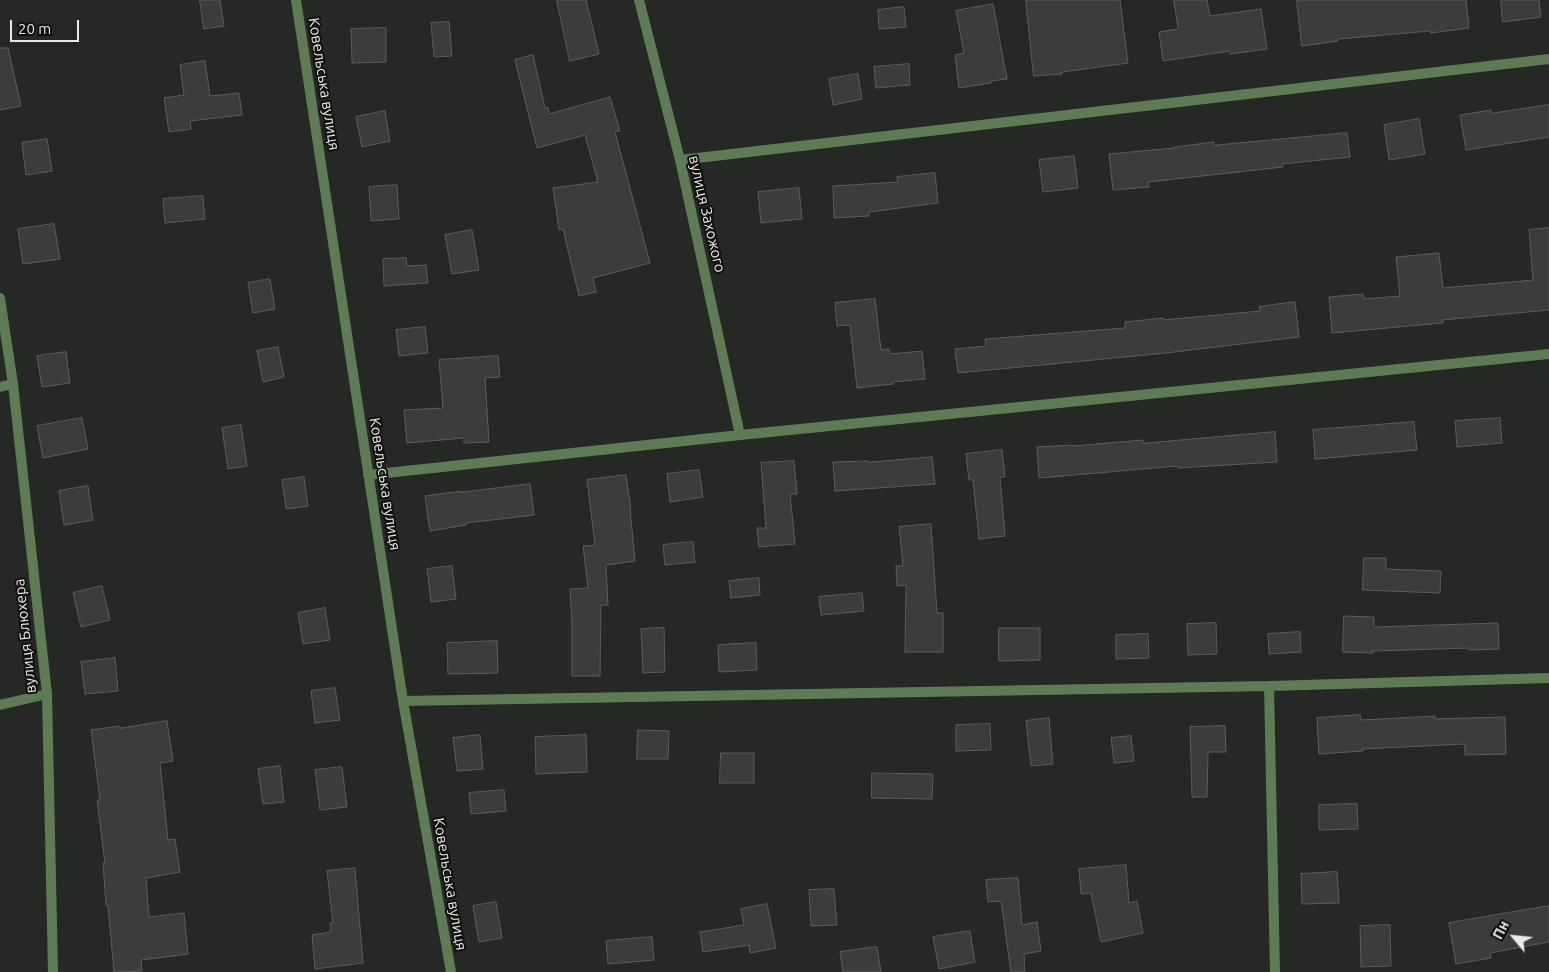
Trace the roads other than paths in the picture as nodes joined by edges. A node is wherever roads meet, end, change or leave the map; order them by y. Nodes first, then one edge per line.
1 (296, 0) edge
2 (638, 0) edge
3 (1549, 59) edge
4 (680, 160) junction
5 (0, 298) edge
6 (1549, 354) edge
7 (13, 384) junction
8 (0, 387) edge
9 (740, 435) junction
10 (368, 475) junction
11 (1549, 678) edge
12 (1269, 686) junction
13 (47, 694) junction
14 (403, 701) junction
15 (0, 705) edge
16 (53, 972) edge
17 (451, 972) edge
18 (1274, 972) edge

1 - 10 street, Ковельська вулиця
2 - 4 street, вулиця Захожого
3 - 4 street
4 - 9 street, вулиця Захожого
5 - 7 street, вулиця Блюхера
6 - 9 street
7 - 8 street
7 - 13 street, вулиця Блюхера
9 - 10 street
10 - 14 street, Ковельська вулиця
11 - 12 street
12 - 14 street
12 - 18 street
13 - 15 street
13 - 16 street, вулиця Блюхера
14 - 17 street, Ковельська вулиця

